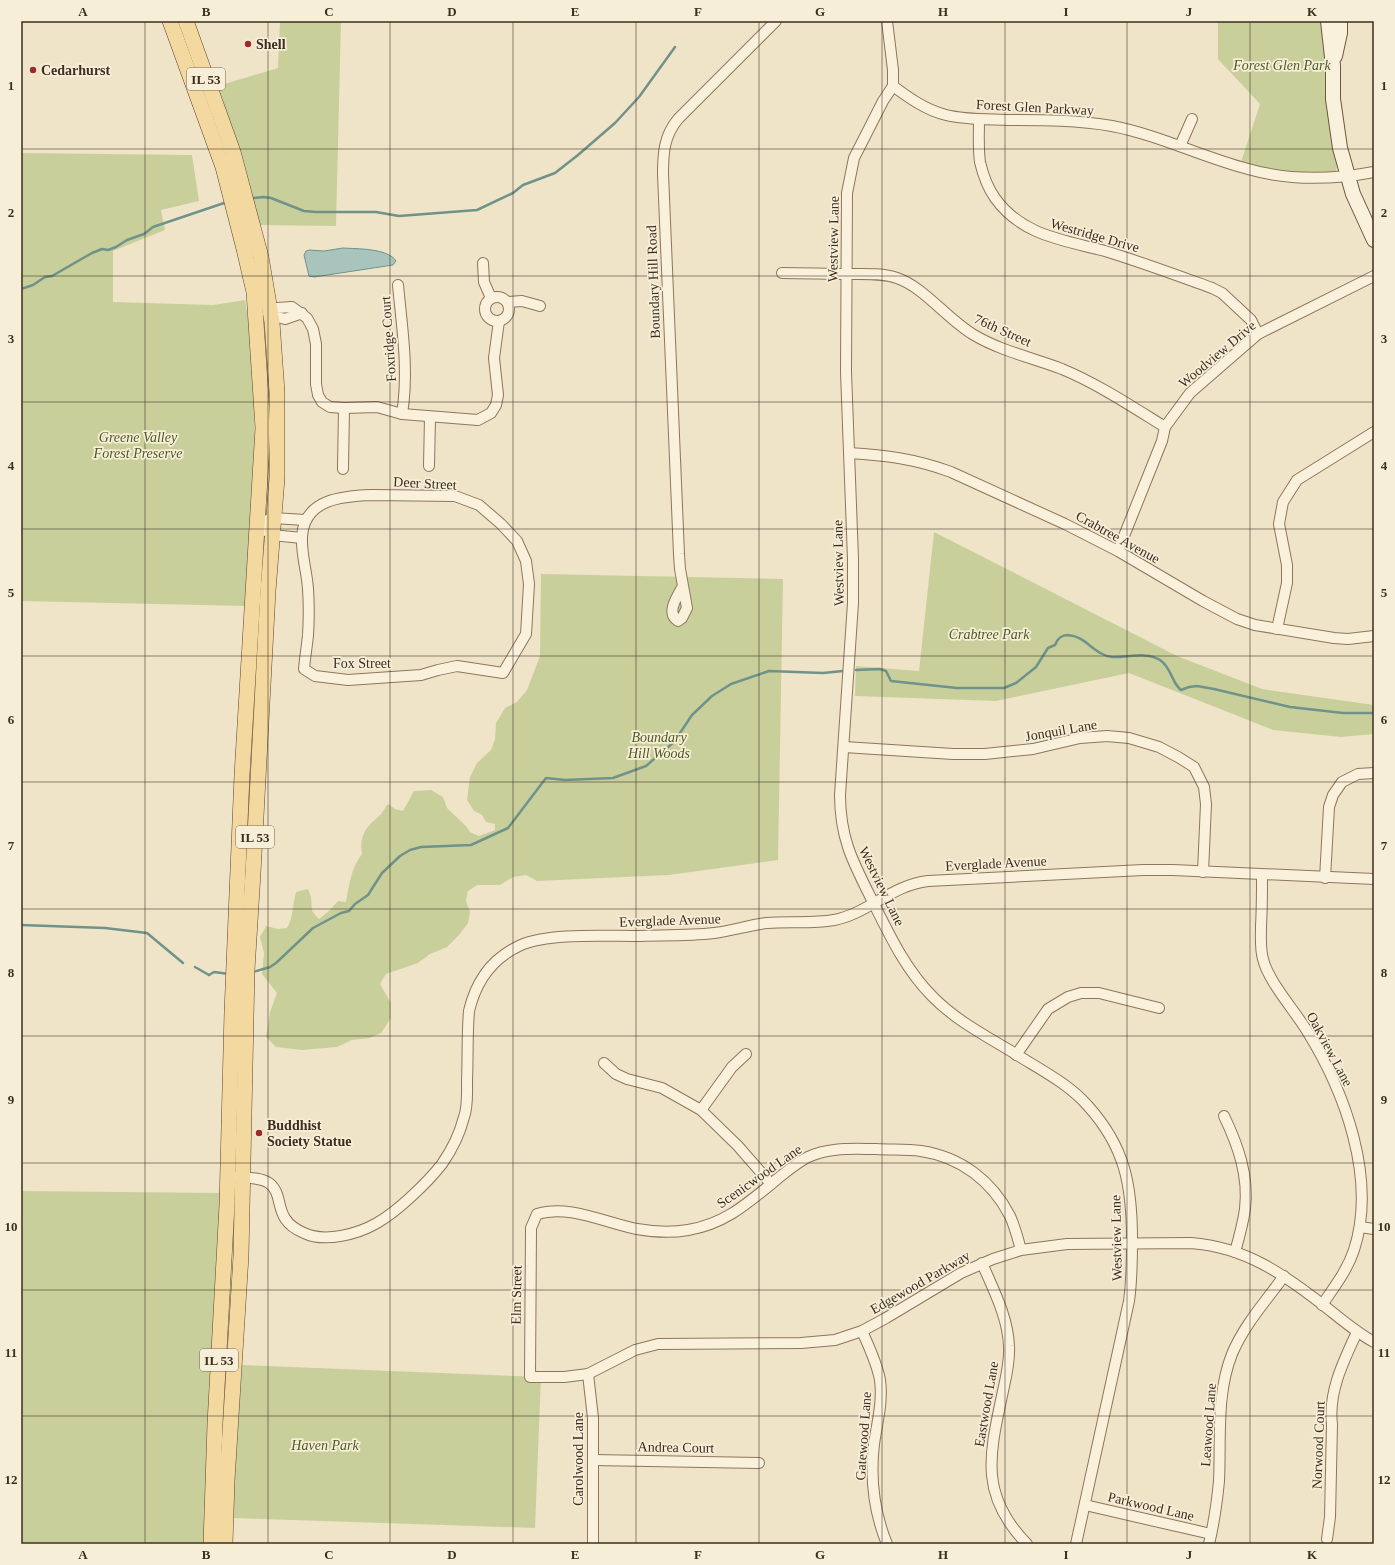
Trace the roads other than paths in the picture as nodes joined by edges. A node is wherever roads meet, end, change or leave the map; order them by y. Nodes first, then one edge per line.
1 (170, 21) edge
2 (186, 21) edge
3 (776, 21) edge
4 (887, 21) edge
5 (1328, 21) edge
6 (1340, 21) edge
7 (1333, 66) junction
8 (893, 86) junction
9 (1192, 119) dead end
10 (979, 120) junction
11 (1180, 146) junction
12 (1374, 172) edge
13 (1348, 177) junction
14 (1374, 240) edge
15 (483, 263) dead end
16 (782, 273) dead end
17 (846, 274) junction
18 (1374, 276) edge
19 (398, 285) dead end
20 (491, 298) junction
21 (508, 302) junction
22 (540, 306) dead end
23 (270, 315) junction
24 (499, 320) junction
25 (1258, 334) junction
26 (344, 408) junction
27 (402, 414) junction
28 (430, 417) junction
29 (1164, 427) junction
30 (1374, 432) edge
31 (849, 453) junction
32 (429, 466) dead end
33 (343, 469) dead end
34 (274, 518) junction
35 (304, 520) junction
36 (256, 524) junction
37 (272, 535) junction
38 (302, 538) junction
39 (1118, 551) junction
40 (683, 586) dead end
41 (1277, 629) junction
42 (1374, 636) edge
43 (503, 672) joint
44 (844, 747) junction
45 (1374, 773) edge
46 (1203, 872) junction
47 (1262, 875) junction
48 (1325, 878) junction
49 (1374, 879) edge
50 (873, 902) junction
51 (1159, 1008) dead end
52 (746, 1054) dead end
53 (1016, 1055) junction
54 (604, 1063) dead end
55 (701, 1110) junction
56 (1224, 1116) dead end
57 (228, 1177) junction
58 (243, 1178) junction
59 (771, 1184) junction
60 (537, 1214) joint
61 (1360, 1227) junction
62 (1374, 1230) edge
63 (1132, 1243) junction
64 (1021, 1250) junction
65 (1235, 1252) junction
66 (982, 1263) junction
67 (1284, 1276) junction
68 (1322, 1305) junction
69 (862, 1331) junction
70 (1358, 1332) junction
71 (1374, 1342) edge
72 (588, 1374) junction
73 (530, 1377) joint
74 (593, 1460) junction
75 (759, 1463) dead end
76 (1084, 1505) junction
77 (1210, 1539) edge
78 (1327, 1539) dead end
79 (211, 1544) edge
80 (225, 1544) edge
81 (593, 1544) edge
82 (887, 1544) edge
83 (1027, 1544) edge
84 (1076, 1544) edge

1 - 36 main road, IL 53
2 - 23 main road, IL 53
3 - 40 street, Boundary Hill Road
4 - 8 street
5 - 7 street
6 - 7 street
7 - 13 street
8 - 10 street, Forest Glen Parkway
8 - 17 street, Westview Lane
9 - 11 street
10 - 11 street, Forest Glen Parkway
10 - 25 street, Westridge Drive
11 - 13 street, Forest Glen Parkway
12 - 13 street, Forest Glen Parkway
13 - 14 street
15 - 20 street
16 - 17 street, 76th Street
17 - 29 street, 76th Street
17 - 31 street, Westview Lane
18 - 25 street, Woodview Drive
19 - 27 street, Foxridge Court
20 - 21 street
20 - 24 street
21 - 22 street
21 - 24 street
23 - 26 street
23 - 34 main road, IL 53
24 - 28 street
25 - 29 street, Woodview Drive
26 - 27 street
26 - 33 street
27 - 28 street
28 - 32 street
29 - 39 street, Woodview Drive
30 - 41 street
31 - 39 street, Crabtree Avenue
31 - 44 street, Westview Lane
34 - 35 street
34 - 36 street
34 - 37 main road, IL 53
35 - 38 street
35 - 43 street, Deer Street
36 - 37 street
36 - 57 main road, IL 53
37 - 38 street
37 - 58 main road, IL 53
38 - 43 street, Fox Street
39 - 41 street, Crabtree Avenue
41 - 42 street, Crabtree Avenue
44 - 46 street, Jonquil Lane
44 - 50 street, Westview Lane
45 - 48 street
46 - 47 street, Everglade Avenue
46 - 50 street, Everglade Avenue
47 - 48 street, Everglade Avenue
47 - 61 street, Oakview Lane
48 - 49 street, Everglade Avenue
50 - 53 street, Westview Lane
50 - 58 street, Everglade Avenue
51 - 53 street
52 - 55 street
53 - 63 street, Westview Lane
54 - 55 street
55 - 59 street
56 - 65 street
57 - 58 street, Everglade Avenue
57 - 79 main road, IL 53
58 - 80 main road, IL 53
59 - 60 street, Scenicwood Lane
59 - 64 street, Scenicwood Lane
60 - 73 street, Elm Street
61 - 62 street
61 - 68 street, Oakview Lane
63 - 64 street, Edgewood Parkway
63 - 65 street, Edgewood Parkway
63 - 76 street, Westview Lane
64 - 66 street, Edgewood Parkway
65 - 67 street, Edgewood Parkway
66 - 69 street, Edgewood Parkway
66 - 83 street, Eastwood Lane
67 - 68 street, Edgewood Parkway
67 - 77 street, Leawood Lane
68 - 70 street, Edgewood Parkway
69 - 72 street, Edgewood Parkway
69 - 82 street, Gatewood Lane
70 - 71 street, Edgewood Parkway
70 - 78 street, Norwood Court
72 - 73 street, Edgewood Parkway
72 - 74 street, Carolwood Lane
74 - 75 street, Andrea Court
74 - 81 street, Carolwood Lane
76 - 77 street, Parkwood Lane
76 - 84 street, Westview Lane

